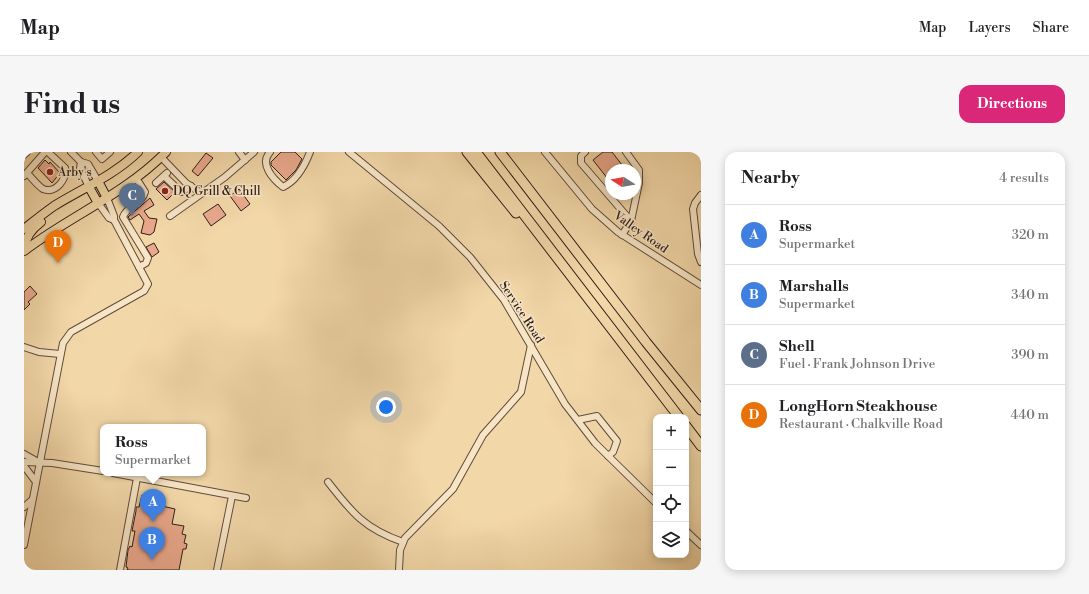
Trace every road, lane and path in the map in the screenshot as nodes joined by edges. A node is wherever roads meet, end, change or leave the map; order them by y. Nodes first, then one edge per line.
1 (27, 152) edge
2 (47, 152) edge
3 (71, 152) edge
4 (96, 152) edge
5 (110, 152) edge
6 (138, 152) edge
7 (239, 152) edge
8 (254, 152) edge
9 (270, 152) edge
10 (350, 152) edge
11 (467, 152) edge
12 (476, 152) edge
13 (500, 152) edge
14 (545, 152) edge
15 (585, 152) edge
16 (626, 152) edge
17 (308, 153) edge
18 (24, 154) edge
19 (163, 154) edge
20 (245, 160) junction
21 (81, 162) junction
22 (171, 169) junction
23 (25, 175) edge
24 (164, 176) junction
25 (136, 178) junction
26 (98, 182) junction
27 (156, 183) dead end
28 (191, 186) junction
29 (89, 187) junction
30 (125, 187) junction
31 (201, 193) junction
32 (701, 195) edge
33 (69, 198) junction
34 (107, 198) junction
35 (98, 203) junction
36 (136, 204) junction
37 (170, 216) dead end
38 (126, 221) junction
39 (631, 221) junction
40 (116, 223) junction
41 (24, 229) edge
42 (622, 235) junction
43 (136, 238) junction
44 (126, 243) junction
45 (25, 251) edge
46 (701, 262) edge
47 (139, 267) junction
48 (701, 285) edge
49 (580, 287) junction
50 (531, 345) junction
51 (24, 347) edge
52 (60, 354) junction
53 (701, 410) edge
54 (677, 414) edge
55 (578, 420) junction
56 (689, 430) edge
57 (701, 446) edge
58 (24, 454) edge
59 (608, 456) junction
60 (24, 462) edge
61 (40, 463) junction
62 (24, 466) edge
63 (100, 471) edge
64 (127, 476) edge
65 (137, 478) junction
66 (36, 482) junction
67 (328, 482) dead end
68 (232, 496) junction
69 (246, 498) dead end
70 (32, 500) junction
71 (653, 500) edge
72 (24, 507) edge
73 (26, 520) edge
74 (689, 533) edge
75 (403, 542) junction
76 (24, 544) edge
77 (701, 545) edge
78 (120, 570) edge
79 (217, 570) edge
80 (399, 570) edge

1 - 18 street
2 - 23 street
2 - 23 street
3 - 21 street
4 - 5 street
6 - 26 main road
7 - 20 street
8 - 20 street
9 - 17 street
10 - 50 street, Service Road
11 - 49 highway
12 - 49 highway
13 - 53 highway
14 - 42 street, Valley Road
15 - 39 street
16 - 39 street
19 - 22 street
19 - 25 main road
20 - 31 street
21 - 26 street
21 - 29 street
22 - 24 street
22 - 28 street
24 - 27 street
24 - 28 street
25 - 30 main road
25 - 36 street
26 - 29 main road
26 - 34 main road
28 - 31 street
29 - 33 main road
29 - 35 main road
30 - 34 main road
30 - 36 street
31 - 37 street
32 - 46 street
33 - 41 main road
33 - 45 main road
34 - 35 main road
34 - 40 street
35 - 40 street
35 - 45 main road
36 - 38 street
38 - 40 street
38 - 43 street
39 - 42 street
40 - 44 street
42 - 48 street, Valley Road
43 - 44 street
43 - 47 street
44 - 47 street
47 - 52 street
49 - 54 highway
50 - 55 street, Service Road
50 - 75 street
51 - 52 street
52 - 61 street
55 - 59 street, Service Road
55 - 59 street
56 - 57 highway
58 - 61 street
59 - 71 street, Service Road
60 - 61 street
61 - 63 street
61 - 66 street
62 - 66 street
64 - 65 street
65 - 68 street
65 - 78 street
66 - 70 street
67 - 75 street
68 - 69 street
68 - 79 street
70 - 72 street
70 - 73 street
73 - 76 street
74 - 77 street
75 - 80 street

